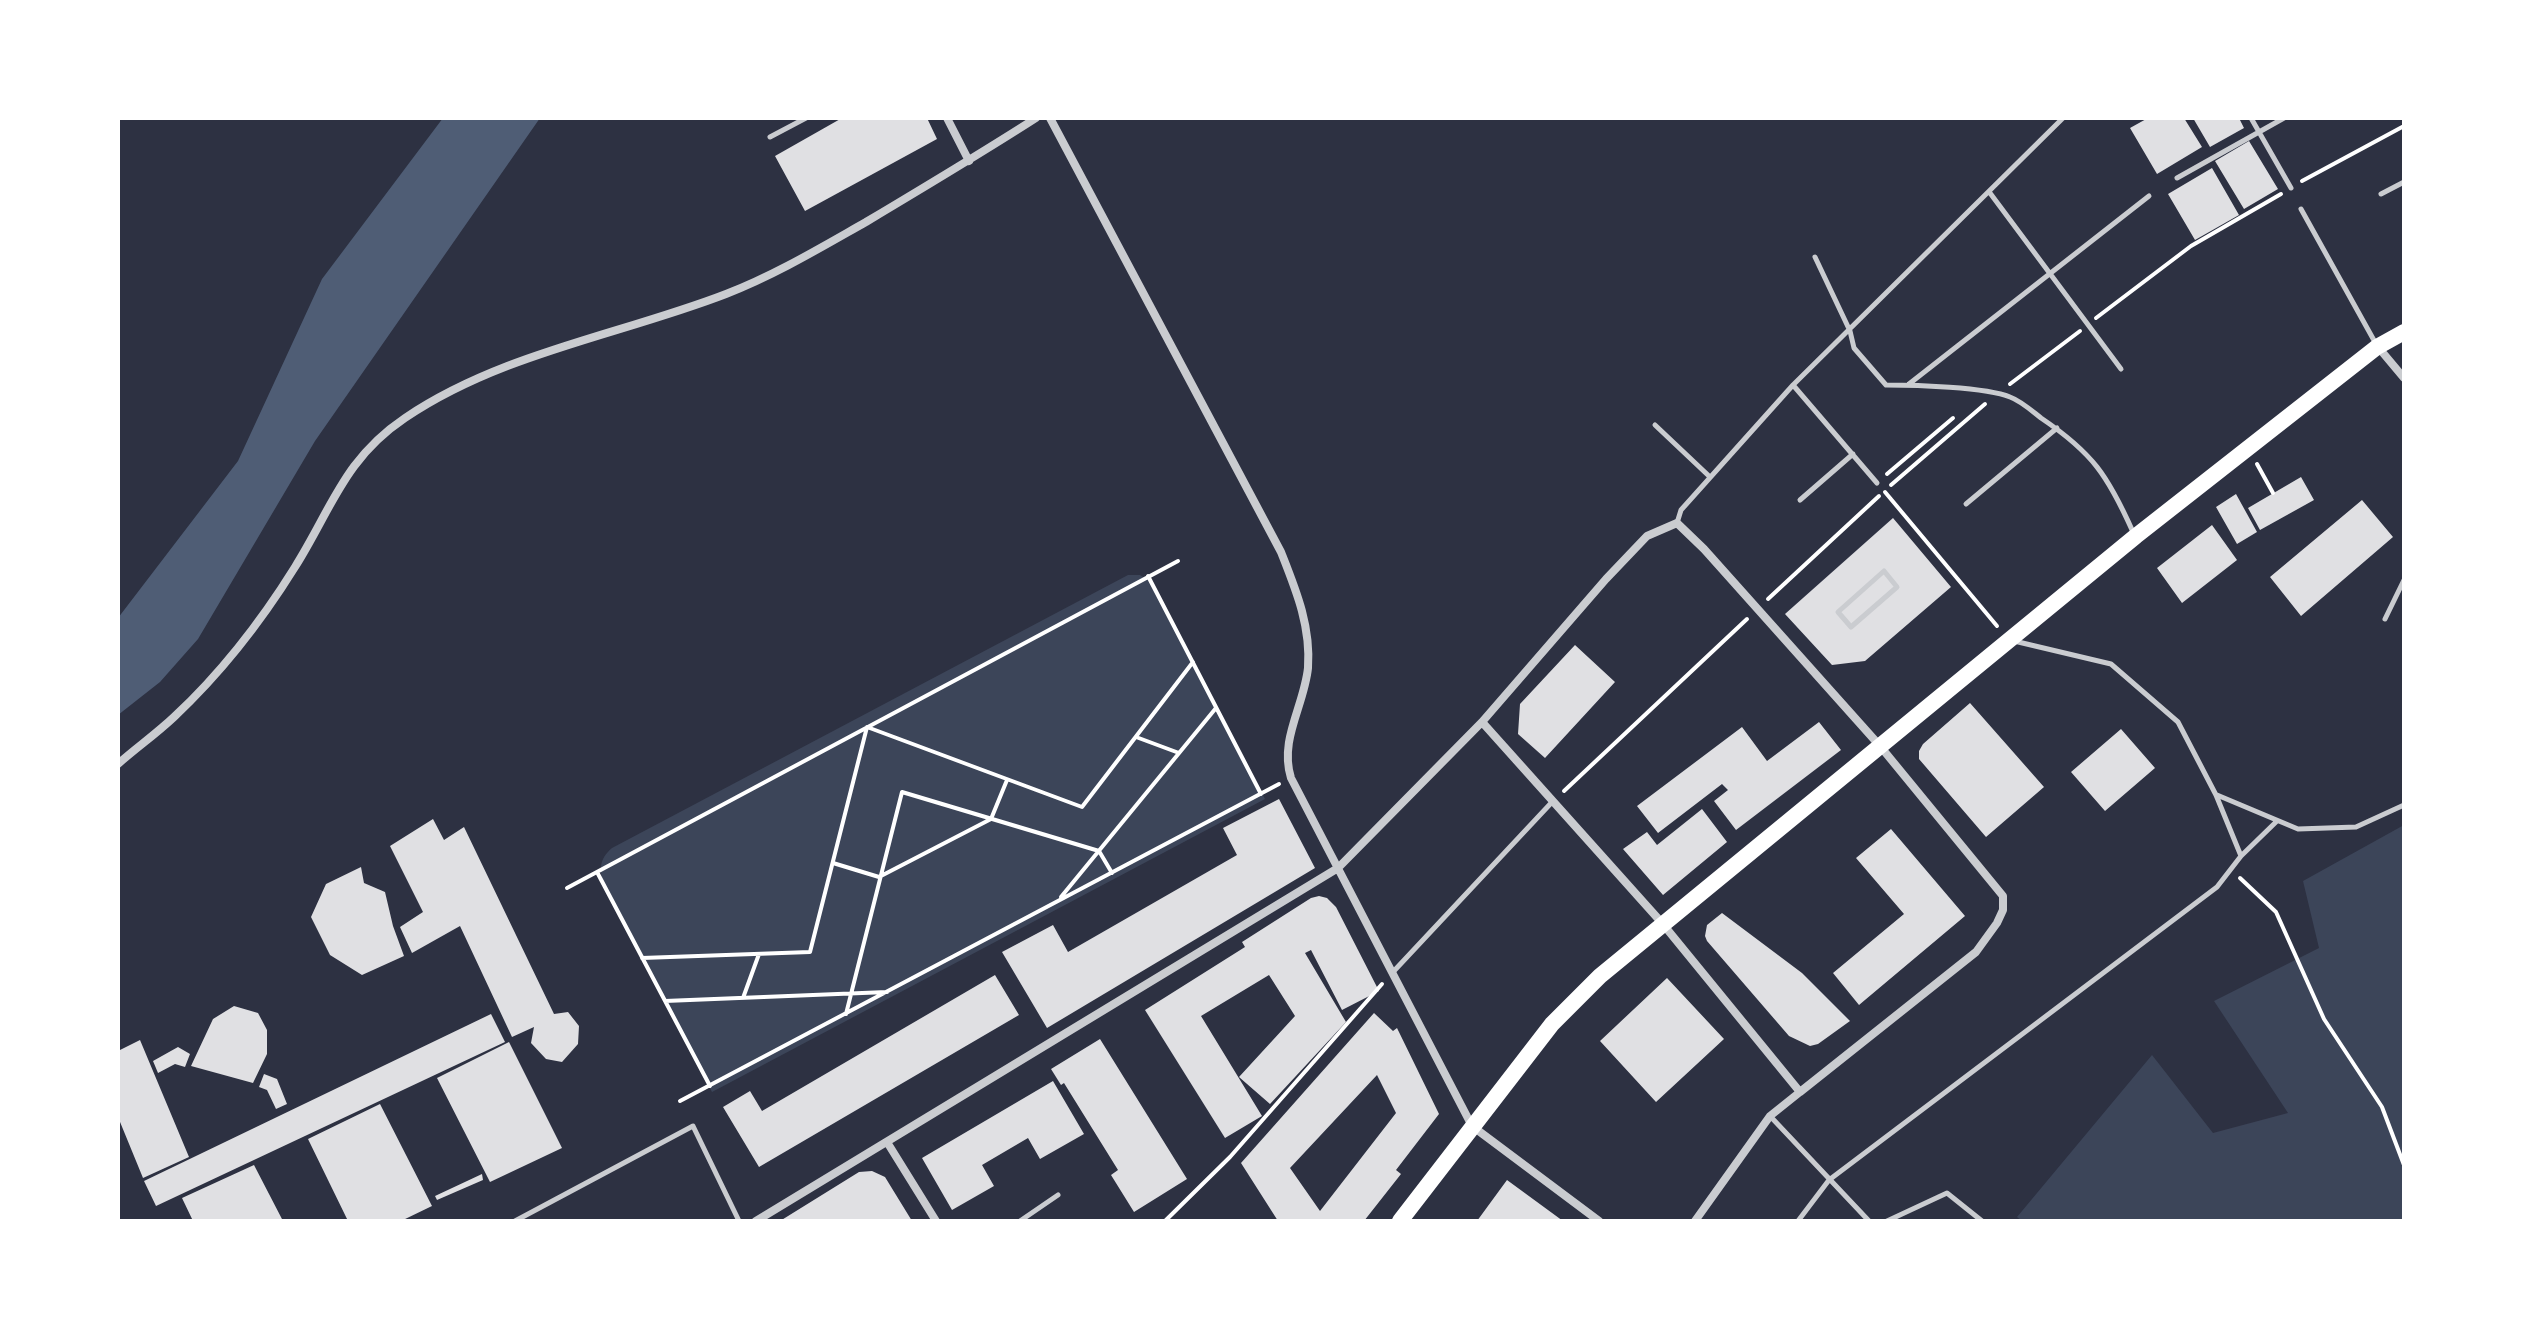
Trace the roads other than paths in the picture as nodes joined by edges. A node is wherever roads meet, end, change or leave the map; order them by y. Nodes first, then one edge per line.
1 (806, 118) edge
2 (947, 118) edge
3 (1036, 118) edge
4 (1050, 118) edge
5 (2063, 118) edge
6 (2251, 118) edge
7 (2284, 118) edge
8 (2259, 132) junction
9 (770, 137) dead end
10 (969, 161) junction
11 (2177, 178) dead end
12 (2404, 182) edge
13 (2291, 188) road end
14 (1990, 193) junction
15 (2381, 194) dead end
16 (2149, 196) dead end
17 (2301, 209) dead end
18 (1815, 257) dead end
19 (2048, 273) junction
20 (1850, 331) junction
21 (2404, 332) edge
22 (2377, 347) junction
23 (2121, 369) dead end
24 (2404, 378) edge
25 (1793, 385) junction
26 (1908, 385) junction
27 (1655, 425) dead end
28 (2057, 428) junction
29 (1853, 454) junction
30 (1710, 477) junction
31 (1877, 483) road end
32 (1800, 500) dead end
33 (1966, 504) dead end
34 (1677, 523) junction
35 (2136, 536) junction
36 (2404, 580) edge
37 (2385, 619) dead end
38 (1845, 620) joint
39 (2009, 640) junction
40 (1482, 722) junction
41 (1880, 746) junction
42 (118, 764) edge
43 (2216, 795) junction
44 (1553, 800) junction
45 (2404, 805) edge
46 (2277, 821) junction
47 (2241, 856) junction
48 (1338, 868) junction
49 (1662, 923) junction
50 (1393, 973) junction
51 (1800, 1092) junction
52 (1770, 1116) junction
53 (1472, 1126) junction
54 (887, 1142) junction
55 (1829, 1180) junction
56 (1058, 1195) dead end
57 (515, 1221) edge
58 (739, 1221) edge
59 (756, 1221) edge
60 (936, 1221) edge
61 (1020, 1221) edge
62 (1400, 1221) edge
63 (1599, 1221) edge
64 (1695, 1221) edge
65 (1798, 1221) edge
66 (1869, 1221) edge
67 (1887, 1221) edge
68 (1982, 1221) edge

1 - 9 lane
2 - 10 street
3 - 10 street
4 - 48 street
5 - 14 lane
6 - 8 lane
7 - 8 lane
8 - 11 lane
8 - 13 lane
10 - 42 street
12 - 15 lane
14 - 19 lane
14 - 20 lane
16 - 19 lane
17 - 22 lane
18 - 20 lane
19 - 23 lane
19 - 26 lane
20 - 25 lane
20 - 26 lane
21 - 22 main road
22 - 24 street
22 - 35 main road
25 - 29 lane
25 - 30 lane
26 - 28 lane
27 - 30 lane
28 - 33 lane
28 - 35 lane
29 - 31 lane
29 - 32 lane
30 - 34 lane
34 - 40 street
34 - 41 street
35 - 39 main road
36 - 37 lane
38 - 38 lane
39 - 41 main road
39 - 43 lane
40 - 44 street
40 - 48 street
41 - 49 main road
41 - 51 street
43 - 46 lane
43 - 47 lane
44 - 49 street
44 - 50 lane
45 - 46 lane
46 - 47 lane
47 - 55 lane
48 - 50 street
48 - 54 street
49 - 51 street
49 - 53 main road
50 - 53 street
51 - 52 street
52 - 55 lane
52 - 64 street
53 - 62 main road
53 - 63 street
54 - 59 street
54 - 60 street
55 - 65 lane
55 - 66 lane
56 - 61 lane
57 - 58 lane
67 - 68 lane

